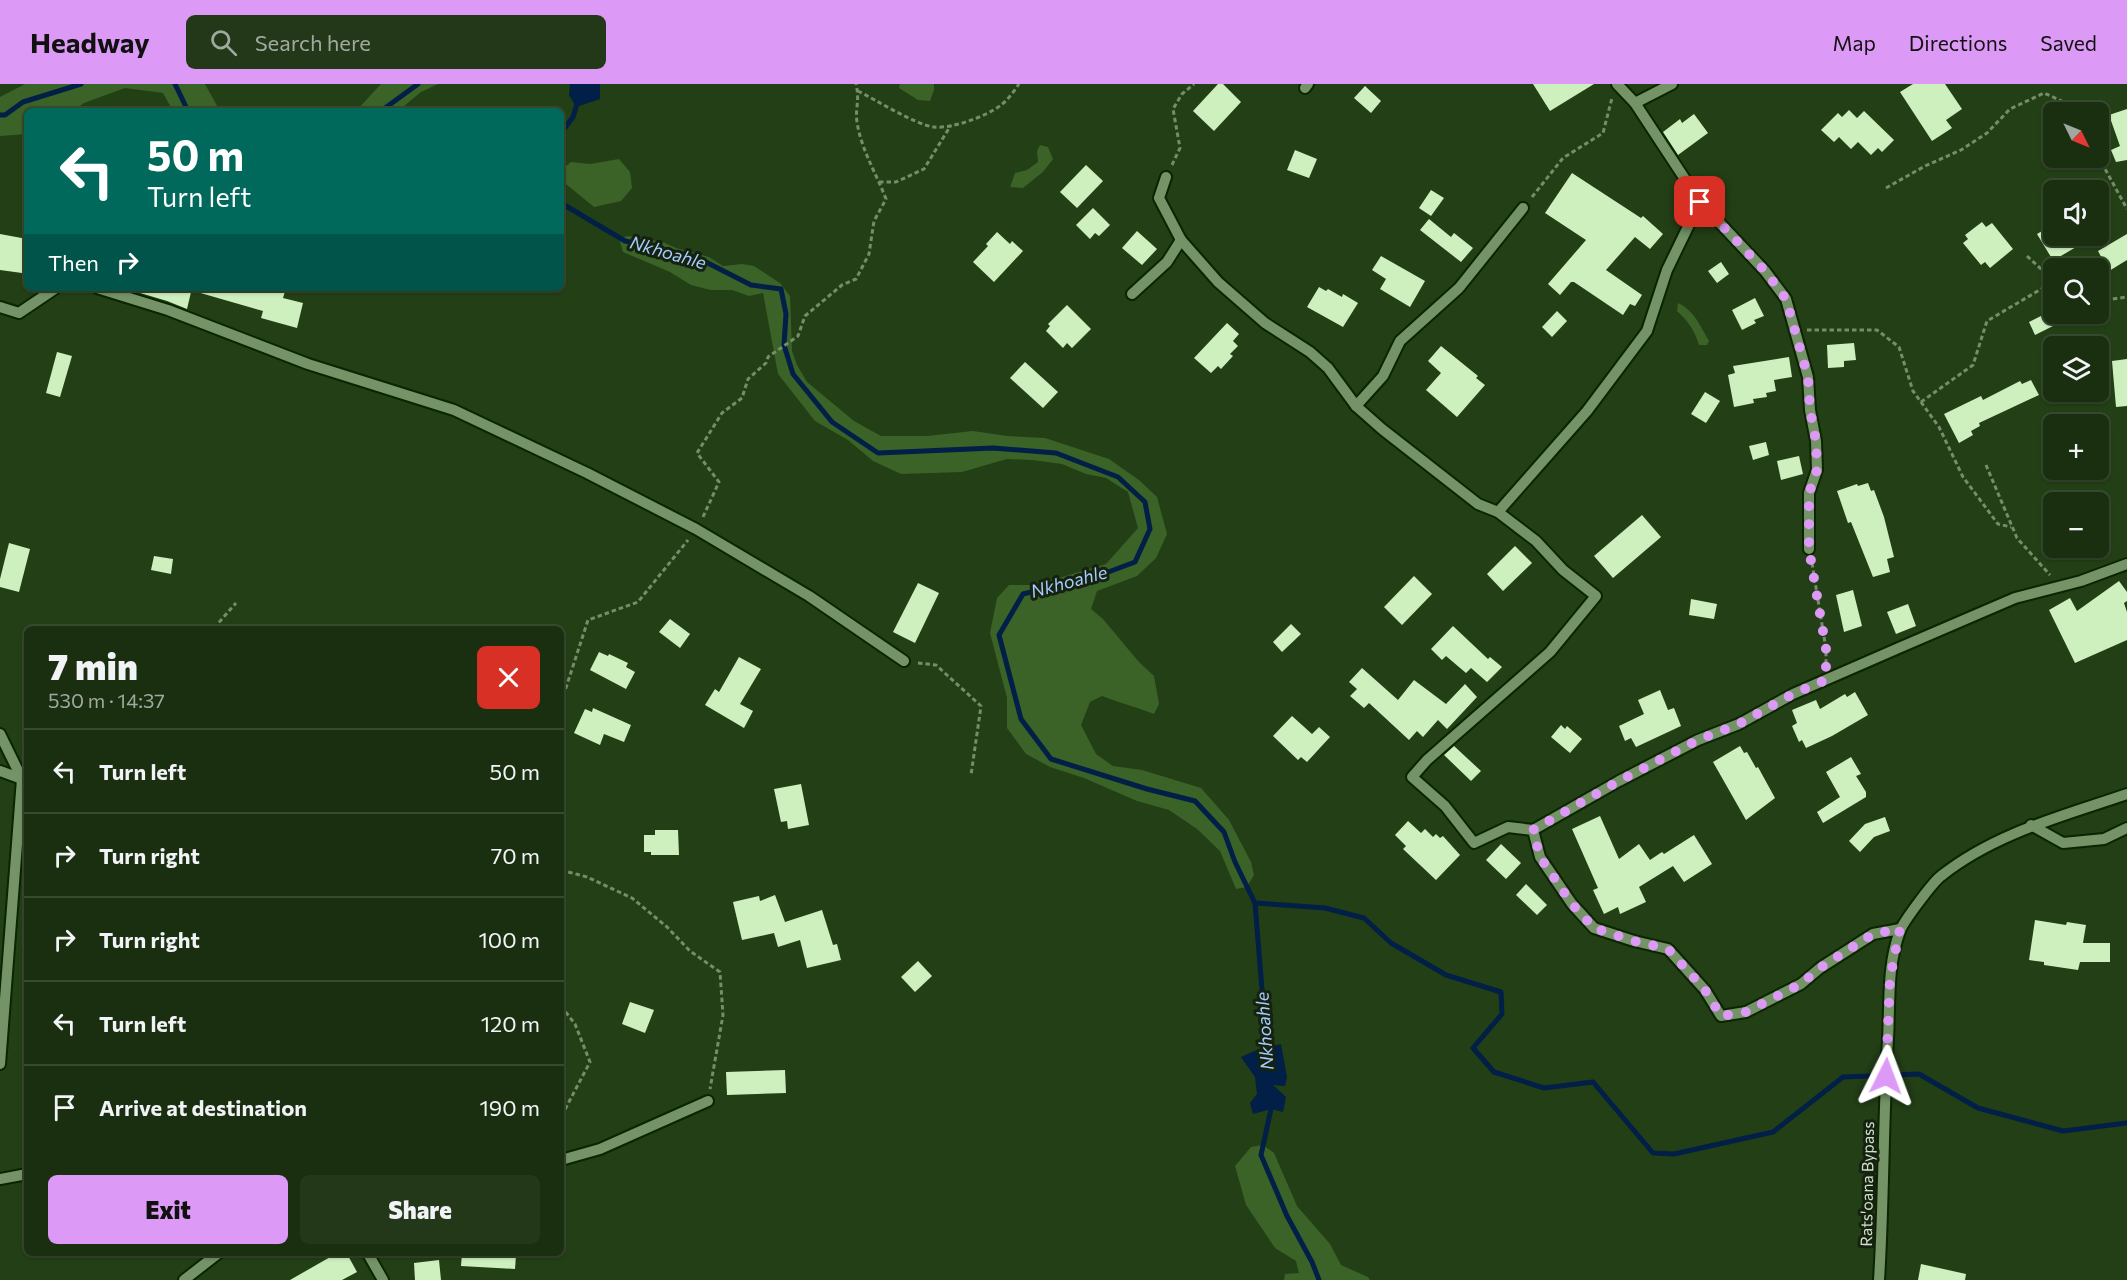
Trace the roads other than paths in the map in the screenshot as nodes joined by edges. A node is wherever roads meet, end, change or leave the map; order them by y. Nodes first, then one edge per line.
1 (1672, 84) edge
2 (1619, 85) edge
3 (1635, 103) junction
4 (1167, 177) road end
5 (1700, 202) junction
6 (1523, 208) road end
7 (1181, 240) junction
8 (52, 291) edge
9 (107, 291) edge
10 (1132, 294) dead end
11 (0, 307) edge
12 (1356, 406) junction
13 (1498, 512) junction
14 (1809, 549) road end
15 (2127, 564) edge
16 (903, 661) road end
17 (0, 734) edge
18 (0, 771) edge
19 (22, 779) junction
20 (2127, 794) edge
21 (2031, 825) junction
22 (2127, 828) edge
23 (1533, 830) junction
24 (1900, 929) junction
25 (0, 1064) edge
26 (708, 1101) road end
27 (564, 1159) edge
28 (24, 1175) edge
29 (0, 1179) edge
30 (215, 1256) edge
31 (369, 1256) edge
32 (184, 1280) edge
33 (383, 1280) edge
34 (1879, 1280) edge

1 - 3 street
2 - 3 street
3 - 5 street
4 - 7 street
5 - 13 street
5 - 14 street
6 - 12 street
7 - 10 street
7 - 12 street
8 - 11 street
9 - 16 street
12 - 13 street
13 - 23 street
15 - 23 street
17 - 19 street
18 - 19 street
19 - 25 street
20 - 21 street, Rats'oana Bypass
21 - 22 street
21 - 24 street, Rats'oana Bypass
23 - 24 street
24 - 34 street, Rats'oana Bypass
26 - 27 street
28 - 29 street
30 - 32 street
31 - 33 street

